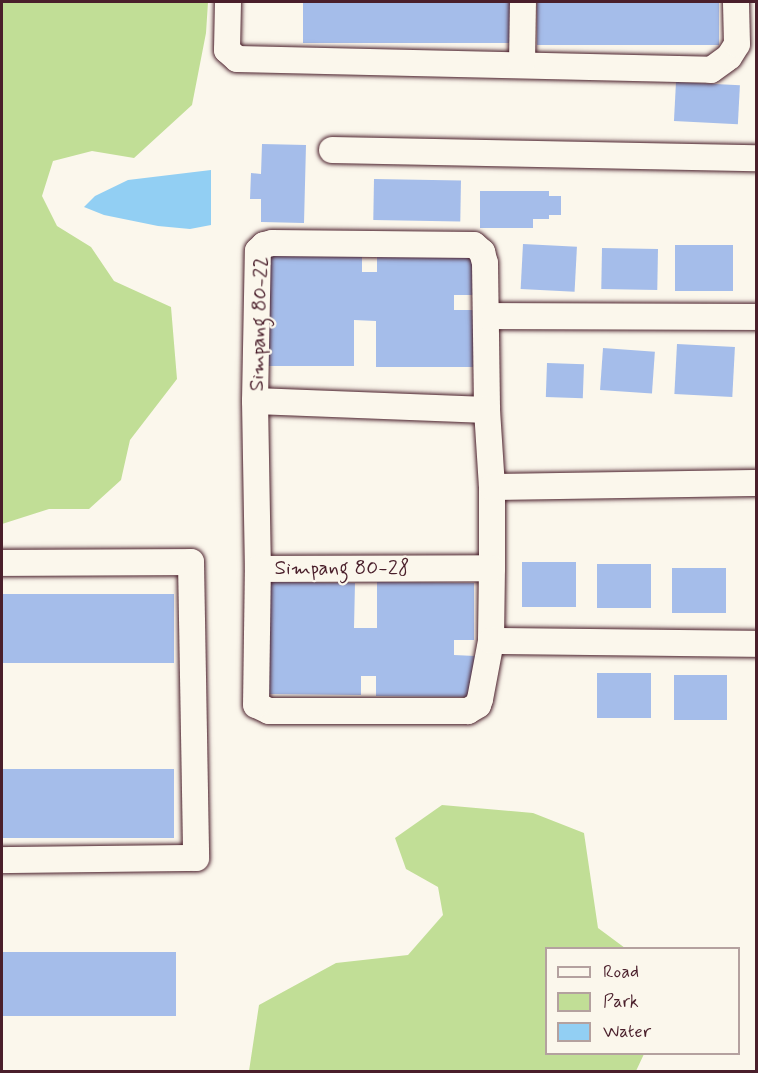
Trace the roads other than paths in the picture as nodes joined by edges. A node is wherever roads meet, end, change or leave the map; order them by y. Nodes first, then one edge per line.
1 (228, 2) edge
2 (523, 2) edge
3 (736, 2) edge
4 (522, 64) junction
5 (332, 150) dead end
6 (756, 158) edge
7 (487, 316) junction
8 (756, 317) edge
9 (255, 401) junction
10 (487, 410) junction
11 (756, 483) edge
12 (492, 487) junction
13 (2, 563) edge
14 (492, 568) junction
15 (258, 569) junction
16 (491, 641) junction
17 (756, 644) edge
18 (2, 860) edge

1 - 4 street
2 - 4 street
3 - 4 street
5 - 6 street
7 - 8 street
7 - 9 street, Simpang 80-22
7 - 10 street, Simpang 80-22
9 - 10 street, Simpang 80-22
9 - 15 street
10 - 12 street
11 - 12 street
12 - 14 street
13 - 18 street
14 - 15 street, Simpang 80-28
14 - 16 street, Simpang 80-28
15 - 16 street, Simpang 80-28
16 - 17 street

